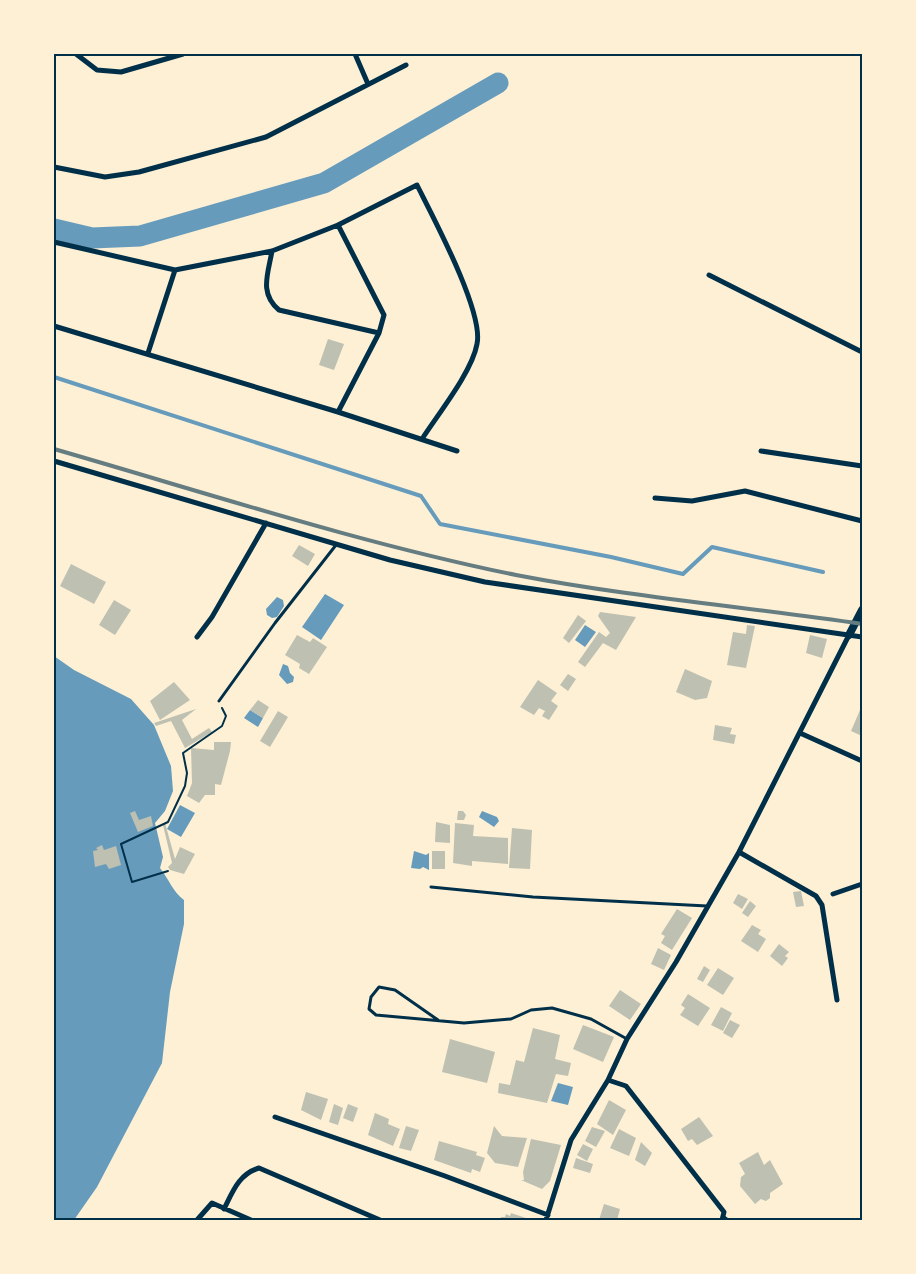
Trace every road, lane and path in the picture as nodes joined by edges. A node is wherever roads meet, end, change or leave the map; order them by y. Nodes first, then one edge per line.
1 (76, 54) edge
2 (182, 54) edge
3 (356, 54) edge
4 (164, 56) edge
5 (406, 65) dead end
6 (368, 84) junction
7 (54, 168) edge
8 (338, 225) junction
9 (54, 242) edge
10 (272, 250) junction
11 (175, 270) junction
12 (709, 274) dead end
13 (54, 326) edge
14 (379, 333) junction
15 (862, 352) edge
16 (148, 354) junction
17 (338, 412) junction
18 (422, 439) junction
19 (457, 451) dead end
20 (761, 451) dead end
21 (54, 461) edge
22 (862, 466) edge
23 (655, 498) dead end
24 (862, 521) edge
25 (266, 523) junction
26 (336, 545) junction
27 (862, 610) edge
28 (849, 635) junction
29 (197, 637) dead end
30 (862, 637) edge
31 (219, 701) joint
32 (800, 734) junction
33 (862, 761) edge
34 (739, 852) junction
35 (168, 871) dead end
36 (862, 884) edge
37 (431, 888) dead end
38 (833, 894) dead end
39 (708, 906) junction
40 (836, 1000) dead end
41 (438, 1020) junction
42 (627, 1039) junction
43 (608, 1080) junction
44 (275, 1118) dead end
45 (224, 1209) junction
46 (547, 1218) edge
47 (725, 1219) edge
48 (198, 1220) edge
49 (252, 1220) edge
50 (380, 1220) edge

1 - 4 street
2 - 4 street
3 - 6 street
5 - 6 street
6 - 7 street
8 - 10 street
8 - 14 street
8 - 18 street
9 - 11 street
10 - 11 street
10 - 14 street
11 - 16 street
12 - 15 street
13 - 16 street
14 - 17 street
16 - 17 street
17 - 18 street
18 - 19 street
20 - 22 street
21 - 25 street
23 - 24 street
25 - 26 street
25 - 29 street
26 - 28 street
26 - 31 lane
27 - 28 street
28 - 30 street
28 - 32 street
31 - 35 path
32 - 33 street
32 - 34 street
34 - 39 street
34 - 40 street
36 - 38 street
37 - 39 lane
39 - 42 street
41 - 41 lane
41 - 42 lane
42 - 43 street
43 - 46 street
43 - 47 street
44 - 46 street
45 - 48 street
45 - 49 street
45 - 50 street

